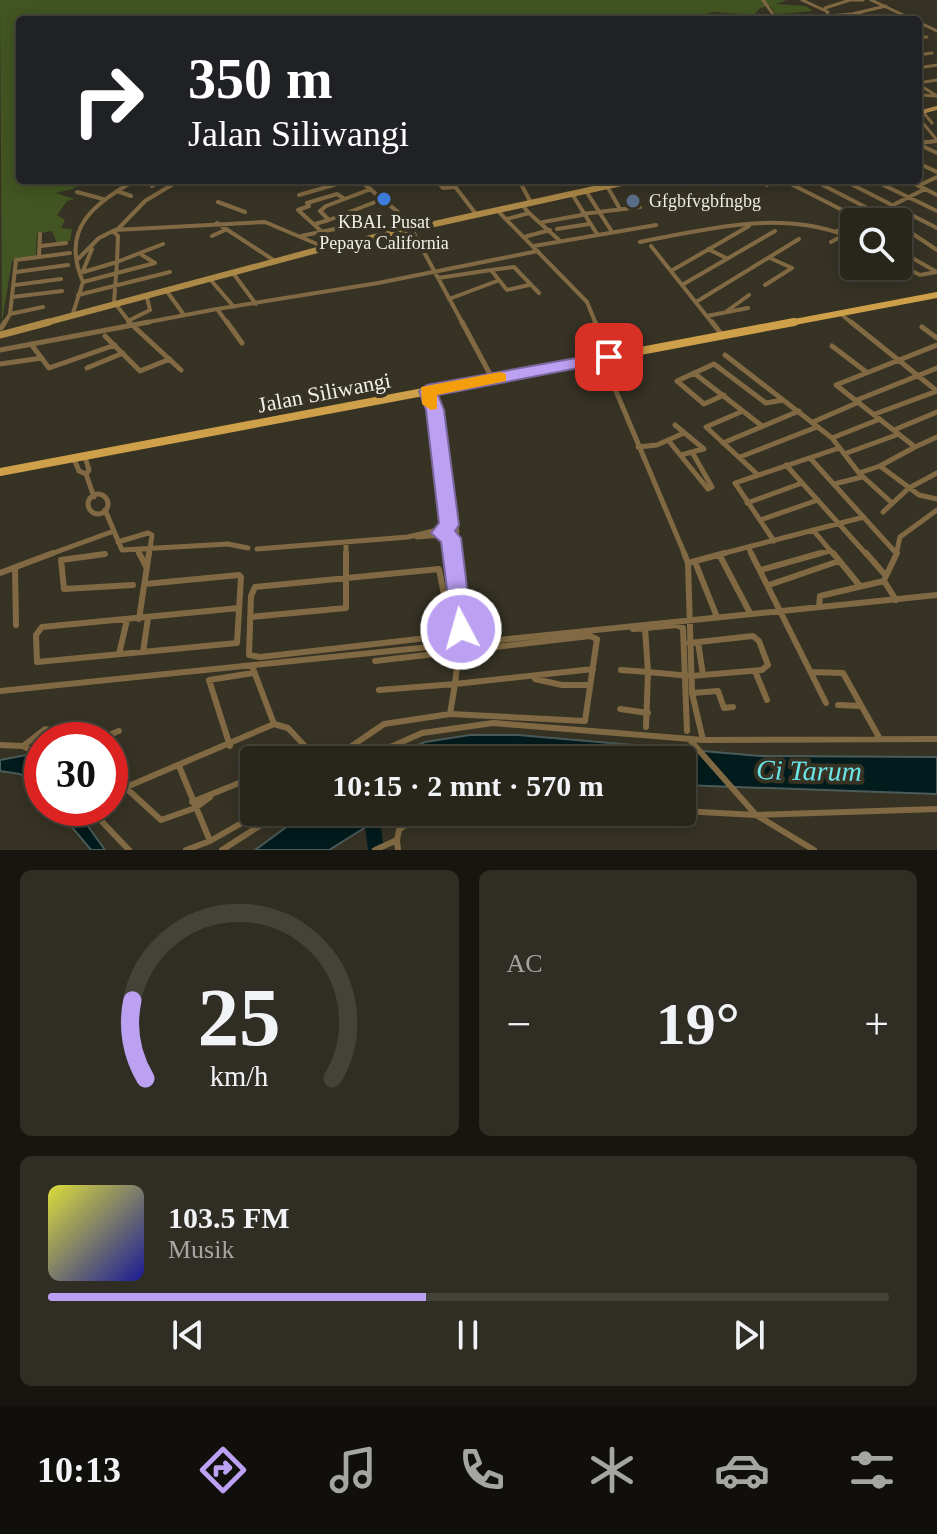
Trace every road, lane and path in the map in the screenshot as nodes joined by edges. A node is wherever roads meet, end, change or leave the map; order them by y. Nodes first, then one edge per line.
1 (802, 0) edge
2 (851, 0) edge
3 (863, 0) edge
4 (874, 0) edge
5 (886, 6) junction
6 (897, 7) dead end
7 (824, 8) junction
8 (891, 8) junction
9 (843, 9) dead end
10 (854, 14) junction
11 (826, 16) edge
12 (838, 16) edge
13 (860, 16) edge
14 (906, 16) edge
15 (927, 37) dead end
16 (922, 38) edge
17 (932, 53) dead end
18 (922, 54) edge
19 (922, 116) edge
20 (922, 117) edge
21 (932, 123) dead end
22 (937, 140) edge
23 (129, 184) edge
24 (155, 184) edge
25 (173, 184) edge
26 (337, 184) edge
27 (365, 184) edge
28 (440, 184) edge
29 (453, 184) edge
30 (521, 184) edge
31 (613, 184) edge
32 (770, 184) edge
33 (790, 184) edge
34 (821, 184) edge
35 (851, 184) edge
36 (881, 184) edge
37 (767, 185) dead end
38 (919, 185) edge
39 (152, 186) dead end
40 (607, 186) junction
41 (455, 187) junction
42 (372, 189) junction
43 (925, 189) junction
44 (116, 191) junction
45 (586, 191) junction
46 (77, 192) dead end
47 (572, 194) junction
48 (299, 195) dead end
49 (937, 195) edge
50 (131, 196) dead end
51 (908, 197) junction
52 (343, 198) junction
53 (384, 199) junction
54 (104, 200) junction
55 (218, 202) dead end
56 (531, 203) junction
57 (521, 205) junction
58 (892, 205) junction
59 (640, 207) dead end
60 (867, 208) edge
61 (886, 208) edge
62 (620, 209) junction
63 (497, 210) junction
64 (840, 211) edge
65 (937, 211) edge
66 (599, 212) junction
67 (529, 213) junction
68 (476, 214) junction
69 (582, 214) junction
70 (506, 219) junction
71 (329, 220) junction
72 (249, 221) junction
73 (543, 222) junction
74 (217, 223) junction
75 (315, 224) junction
76 (589, 224) junction
77 (656, 225) dead end
78 (749, 226) dead end
79 (411, 228) junction
80 (937, 228) edge
81 (226, 229) junction
82 (335, 229) dead end
83 (557, 229) dead end
84 (116, 230) junction
85 (550, 230) junction
86 (840, 230) edge
87 (775, 231) dead end
88 (837, 231) junction
89 (323, 232) junction
90 (612, 232) junction
91 (840, 233) edge
92 (40, 234) dead end
93 (912, 234) edge
94 (598, 235) junction
95 (212, 236) dead end
96 (300, 237) junction
97 (524, 237) junction
98 (840, 237) edge
99 (799, 239) dead end
100 (560, 241) junction
101 (640, 242) dead end
102 (831, 242) dead end
103 (66, 243) dead end
104 (163, 244) dead end
105 (336, 245) junction
106 (41, 246) junction
107 (533, 246) junction
108 (651, 246) dead end
109 (325, 248) junction
110 (92, 249) dead end
111 (708, 249) junction
112 (937, 250) edge
113 (538, 251) junction
114 (70, 253) dead end
115 (141, 254) junction
116 (39, 257) junction
117 (769, 257) junction
118 (912, 258) edge
119 (727, 259) junction
120 (77, 260) junction
121 (275, 261) junction
122 (117, 262) junction
123 (68, 265) dead end
124 (491, 270) junction
125 (912, 270) edge
126 (671, 271) junction
127 (16, 272) junction
128 (81, 272) junction
129 (170, 272) dead end
130 (233, 272) junction
131 (434, 272) junction
132 (937, 272) edge
133 (117, 274) junction
134 (209, 278) junction
135 (438, 278) junction
136 (61, 279) dead end
137 (497, 281) junction
138 (83, 282) junction
139 (15, 285) junction
140 (529, 285) junction
141 (682, 285) junction
142 (765, 285) dead end
143 (115, 287) junction
144 (166, 289) junction
145 (62, 291) dead end
146 (539, 293) dead end
147 (78, 295) junction
148 (749, 295) dead end
149 (937, 295) edge
150 (12, 297) junction
151 (147, 298) dead end
152 (449, 299) junction
153 (114, 302) junction
154 (696, 302) junction
155 (256, 304) junction
156 (43, 307) dead end
157 (234, 307) junction
158 (748, 308) dead end
159 (217, 309) junction
160 (73, 313) junction
161 (724, 313) junction
162 (841, 313) junction
163 (10, 314) junction
164 (184, 315) junction
165 (707, 316) junction
166 (131, 323) junction
167 (922, 327) dead end
168 (1, 331) edge
169 (105, 336) dead end
170 (723, 336) junction
171 (937, 338) edge
172 (242, 343) dead end
173 (31, 344) junction
174 (115, 345) junction
175 (937, 345) edge
176 (832, 346) dead end
177 (0, 352) edge
178 (123, 353) junction
179 (725, 355) dead end
180 (42, 358) junction
181 (606, 358) junction
182 (170, 359) junction
183 (900, 360) junction
184 (0, 364) edge
185 (87, 368) dead end
186 (937, 368) edge
187 (181, 370) dead end
188 (866, 372) junction
189 (694, 373) junction
190 (918, 376) junction
191 (492, 379) junction
192 (764, 384) junction
193 (432, 390) junction
194 (751, 391) junction
195 (937, 391) edge
196 (724, 395) junction
197 (783, 400) junction
198 (858, 401) junction
199 (743, 411) junction
200 (799, 411) junction
201 (937, 412) edge
202 (878, 416) junction
203 (815, 424) junction
204 (675, 425) dead end
205 (762, 426) junction
206 (896, 432) junction
207 (684, 433) junction
208 (937, 437) edge
209 (832, 438) junction
210 (668, 440) junction
211 (723, 443) junction
212 (638, 447) junction
213 (915, 447) junction
214 (842, 451) junction
215 (692, 452) junction
216 (681, 455) junction
217 (85, 457) junction
218 (740, 457) junction
219 (810, 458) junction
220 (74, 459) junction
221 (786, 465) junction
222 (880, 466) junction
223 (0, 472) edge
224 (937, 473) edge
225 (86, 474) junction
226 (757, 474) junction
227 (860, 475) junction
228 (802, 483) junction
229 (833, 484) junction
230 (909, 488) junction
231 (94, 497) junction
232 (937, 499) edge
233 (818, 500) junction
234 (747, 503) junction
235 (892, 503) junction
236 (105, 510) junction
237 (937, 510) edge
238 (883, 512) dead end
239 (864, 517) junction
240 (760, 520) junction
241 (838, 523) junction
242 (813, 530) junction
243 (114, 531) junction
244 (446, 532) junction
245 (774, 541) junction
246 (118, 542) junction
247 (346, 542) junction
248 (248, 548) dead end
249 (257, 549) dead end
250 (749, 549) junction
251 (152, 550) junction
252 (59, 551) junction
253 (138, 551) junction
254 (830, 551) junction
255 (896, 553) junction
256 (105, 554) dead end
257 (720, 556) junction
258 (61, 560) junction
259 (839, 561) junction
260 (692, 562) junction
261 (15, 568) junction
262 (147, 569) junction
263 (761, 570) junction
264 (0, 573) edge
265 (346, 578) junction
266 (885, 578) junction
267 (145, 584) junction
268 (133, 585) dead end
269 (769, 585) junction
270 (860, 586) junction
271 (937, 595) edge
272 (896, 600) junction
273 (819, 607) junction
274 (239, 608) junction
275 (779, 611) junction
276 (750, 613) junction
277 (250, 617) junction
278 (717, 617) junction
279 (148, 618) junction
280 (689, 618) junction
281 (139, 619) junction
282 (127, 620) junction
283 (16, 625) dead end
284 (645, 628) junction
285 (686, 628) junction
286 (633, 629) dead end
287 (698, 642) junction
288 (689, 643) junction
289 (460, 646) junction
290 (143, 652) junction
291 (119, 654) junction
292 (375, 661) dead end
293 (593, 669) junction
294 (252, 670) junction
295 (621, 670) dead end
296 (755, 671) junction
297 (648, 672) junction
298 (812, 672) junction
299 (703, 675) junction
300 (688, 676) junction
301 (534, 678) junction
302 (455, 684) junction
303 (590, 685) junction
304 (379, 690) dead end
305 (0, 691) edge
306 (692, 693) junction
307 (767, 700) dead end
308 (826, 703) dead end
309 (838, 705) dead end
310 (861, 706) junction
311 (733, 707) dead end
312 (620, 709) dead end
313 (648, 713) junction
314 (450, 714) junction
315 (274, 724) junction
316 (646, 727) dead end
317 (690, 738) junction
318 (937, 739) edge
319 (703, 740) junction
320 (880, 740) junction
321 (0, 745) edge
322 (23, 746) edge
323 (230, 746) junction
324 (305, 746) edge
325 (352, 746) edge
326 (393, 746) edge
327 (179, 766) junction
328 (240, 783) edge
329 (128, 787) edge
330 (128, 790) edge
331 (194, 805) junction
332 (937, 809) edge
333 (696, 812) edge
334 (756, 815) junction
335 (240, 824) edge
336 (106, 826) edge
337 (259, 826) edge
338 (404, 826) edge
339 (210, 841) junction
340 (394, 841) junction
341 (129, 850) edge
342 (186, 850) edge
343 (222, 850) edge
344 (375, 850) edge
345 (398, 850) edge
346 (814, 850) edge

1 - 7 street
2 - 3 street
2 - 7 street
4 - 5 street
5 - 8 street
5 - 10 street
6 - 8 street
7 - 11 street
8 - 14 street
9 - 10 street
10 - 12 street
10 - 13 street
15 - 16 street
17 - 18 street
19 - 21 street
20 - 22 street
23 - 44 street
24 - 39 street
25 - 84 street
26 - 48 street
27 - 42 street
28 - 41 street
29 - 41 street
30 - 56 street
31 - 40 main road
32 - 37 street
33 - 64 street
34 - 60 street
35 - 58 street
36 - 51 street
38 - 43 street
40 - 45 main road
40 - 62 street
41 - 68 street
42 - 52 street
42 - 53 street
43 - 49 street
43 - 51 street
44 - 50 street
44 - 54 street
45 - 47 main road
45 - 66 street
46 - 54 street
47 - 56 main road
47 - 69 street
51 - 58 street
51 - 65 street
52 - 71 street
52 - 75 street
53 - 71 street
53 - 79 street
54 - 120 street
55 - 72 street
56 - 57 main road
57 - 63 main road
57 - 67 street
58 - 61 street
58 - 80 street
59 - 62 street
62 - 66 street
63 - 68 main road
63 - 70 street
66 - 69 street
66 - 90 street
67 - 70 street
67 - 73 street
68 - 79 main road
69 - 73 street
69 - 76 street
70 - 97 street
71 - 75 street
72 - 74 street
72 - 96 street
73 - 85 street
74 - 81 street
74 - 84 street
75 - 89 street
76 - 83 street
76 - 94 street
77 - 90 street
78 - 111 street
79 - 105 main road
79 - 131 street
81 - 95 street
81 - 121 street
82 - 89 street
84 - 120 street
84 - 122 street
85 - 97 street
85 - 100 street
86 - 88 street
87 - 119 street
88 - 91 street
88 - 101 street
89 - 96 street
89 - 105 street
90 - 94 street
92 - 106 street
93 - 112 street
94 - 100 street
96 - 109 street
97 - 107 street
98 - 102 street
99 - 117 street
100 - 107 street
103 - 106 street
104 - 115 street
105 - 109 main road
106 - 116 street
107 - 113 street
108 - 126 street
109 - 121 main road
110 - 128 street
111 - 119 street
111 - 126 street
113 - 131 street
113 - 181 street
114 - 116 street
115 - 122 street
115 - 133 street
116 - 127 street
117 - 142 street
117 - 154 street
118 - 132 street
119 - 141 street
120 - 128 street
121 - 130 main road
122 - 128 street
122 - 133 street
123 - 127 street
124 - 135 street
124 - 137 street
124 - 140 street
125 - 132 street
126 - 141 street
127 - 139 street
128 - 138 street
129 - 143 street
130 - 134 main road
130 - 155 street
131 - 135 street
131 - 155 street
133 - 138 street
133 - 143 street
134 - 144 main road
134 - 157 street
135 - 152 street
136 - 139 street
137 - 140 street
137 - 152 street
138 - 147 street
139 - 150 street
140 - 146 street
141 - 154 street
143 - 147 street
143 - 153 street
144 - 153 main road
144 - 164 street
145 - 150 street
147 - 160 street
148 - 161 street
149 - 162 main road, Jalan Siliwangi
150 - 163 street
151 - 166 street
152 - 191 street
153 - 160 main road
153 - 166 street
154 - 165 street
155 - 157 street
156 - 163 street
157 - 159 street
158 - 161 street
159 - 164 street
159 - 172 street
160 - 168 main road
161 - 165 street
162 - 170 main road, Jalan Siliwangi
162 - 183 street
163 - 168 street
164 - 166 street
165 - 170 street
166 - 173 street
166 - 182 street
167 - 171 street
169 - 174 street
170 - 181 main road, Jalan Siliwangi
173 - 177 street
173 - 180 street
174 - 178 street
174 - 180 street
175 - 183 street
176 - 188 street
178 - 182 street
178 - 185 street
179 - 192 street
180 - 184 street
181 - 191 main road, Jalan Siliwangi
181 - 212 street
182 - 187 street
183 - 188 street
183 - 190 street
186 - 190 street
188 - 198 street
189 - 194 street
189 - 196 street
189 - 196 street
190 - 195 street
190 - 198 street
191 - 193 main road, Jalan Siliwangi
192 - 194 street
192 - 197 street
193 - 217 main road, Jalan Siliwangi
193 - 244 street
194 - 197 street
195 - 202 street
196 - 199 street
197 - 200 street
198 - 202 street
198 - 203 street
199 - 205 street
199 - 211 street
200 - 203 street
200 - 205 street
201 - 206 street
202 - 206 street
202 - 209 street
203 - 209 street
203 - 218 street
204 - 207 street
205 - 211 street
206 - 213 street
206 - 214 street
207 - 210 street
207 - 215 street
208 - 213 street
209 - 214 street
210 - 212 street
210 - 216 street
211 - 218 street
212 - 260 street
213 - 222 street
214 - 219 street
214 - 227 street
215 - 216 street
215 - 216 street
217 - 220 main road, Jalan Siliwangi
217 - 225 street
218 - 226 street
219 - 221 street
219 - 229 street
220 - 223 main road, Jalan Siliwangi
220 - 225 street
221 - 226 street
221 - 228 street
222 - 227 street
222 - 230 street
224 - 230 street
225 - 231 street
226 - 234 street
227 - 229 street
227 - 235 street
228 - 233 street
228 - 234 street
229 - 239 street
230 - 232 street
230 - 235 street
231 - 236 street
231 - 236 street
233 - 240 street
233 - 241 street
234 - 240 street
235 - 238 street
236 - 243 street
237 - 255 street
239 - 241 street
239 - 255 street
240 - 245 street
241 - 242 street
241 - 266 street
242 - 245 street
242 - 254 street
243 - 246 street
243 - 252 street
244 - 247 street
244 - 289 street
245 - 250 street
246 - 251 street
246 - 253 street
247 - 249 street
247 - 265 street
248 - 251 street
250 - 257 street
250 - 263 street
251 - 253 street
251 - 262 street
252 - 258 street
252 - 261 street
253 - 262 street
254 - 259 street
254 - 263 street
255 - 266 street
256 - 258 street
257 - 260 street
257 - 276 street
258 - 268 street
259 - 269 street
259 - 270 street
260 - 278 street
260 - 280 street
261 - 264 street
261 - 283 street
262 - 267 street
263 - 269 street
265 - 277 street
265 - 277 street
265 - 277 street
266 - 270 street
266 - 272 street
267 - 274 street
267 - 281 street
269 - 275 street
270 - 273 street
271 - 272 street
272 - 273 street
273 - 275 street
274 - 279 street
274 - 290 street
275 - 276 street
275 - 298 street
276 - 278 street
278 - 280 street
279 - 281 street
279 - 290 street
280 - 285 street
280 - 289 street
281 - 282 street
282 - 291 street
282 - 291 street
284 - 285 street
284 - 286 street
284 - 297 street
285 - 288 street
285 - 300 street
287 - 288 street
287 - 296 street
287 - 299 street
288 - 300 street
289 - 292 street
289 - 293 street
289 - 294 street
289 - 302 street
290 - 291 street
293 - 301 street
293 - 303 street
294 - 305 street
294 - 315 street
294 - 323 street
295 - 297 street
296 - 299 street
296 - 307 street
297 - 300 street
297 - 313 street
298 - 308 street
298 - 310 street
299 - 300 street
300 - 306 street
300 - 317 street
301 - 302 street
301 - 303 street
302 - 304 street
302 - 314 street
303 - 314 street
306 - 311 street
306 - 319 street
309 - 310 street
310 - 320 street
312 - 313 street
313 - 316 street
314 - 325 street
315 - 323 street
315 - 324 street
317 - 319 street
317 - 326 street
317 - 334 street
318 - 320 street
319 - 320 street
321 - 322 street
323 - 327 street
327 - 329 street
327 - 331 street
328 - 331 street
330 - 331 street
331 - 339 street
332 - 334 street
333 - 334 street
334 - 346 street
335 - 339 street
336 - 341 street
337 - 343 street
338 - 340 street
339 - 342 street
340 - 344 street
340 - 345 street

